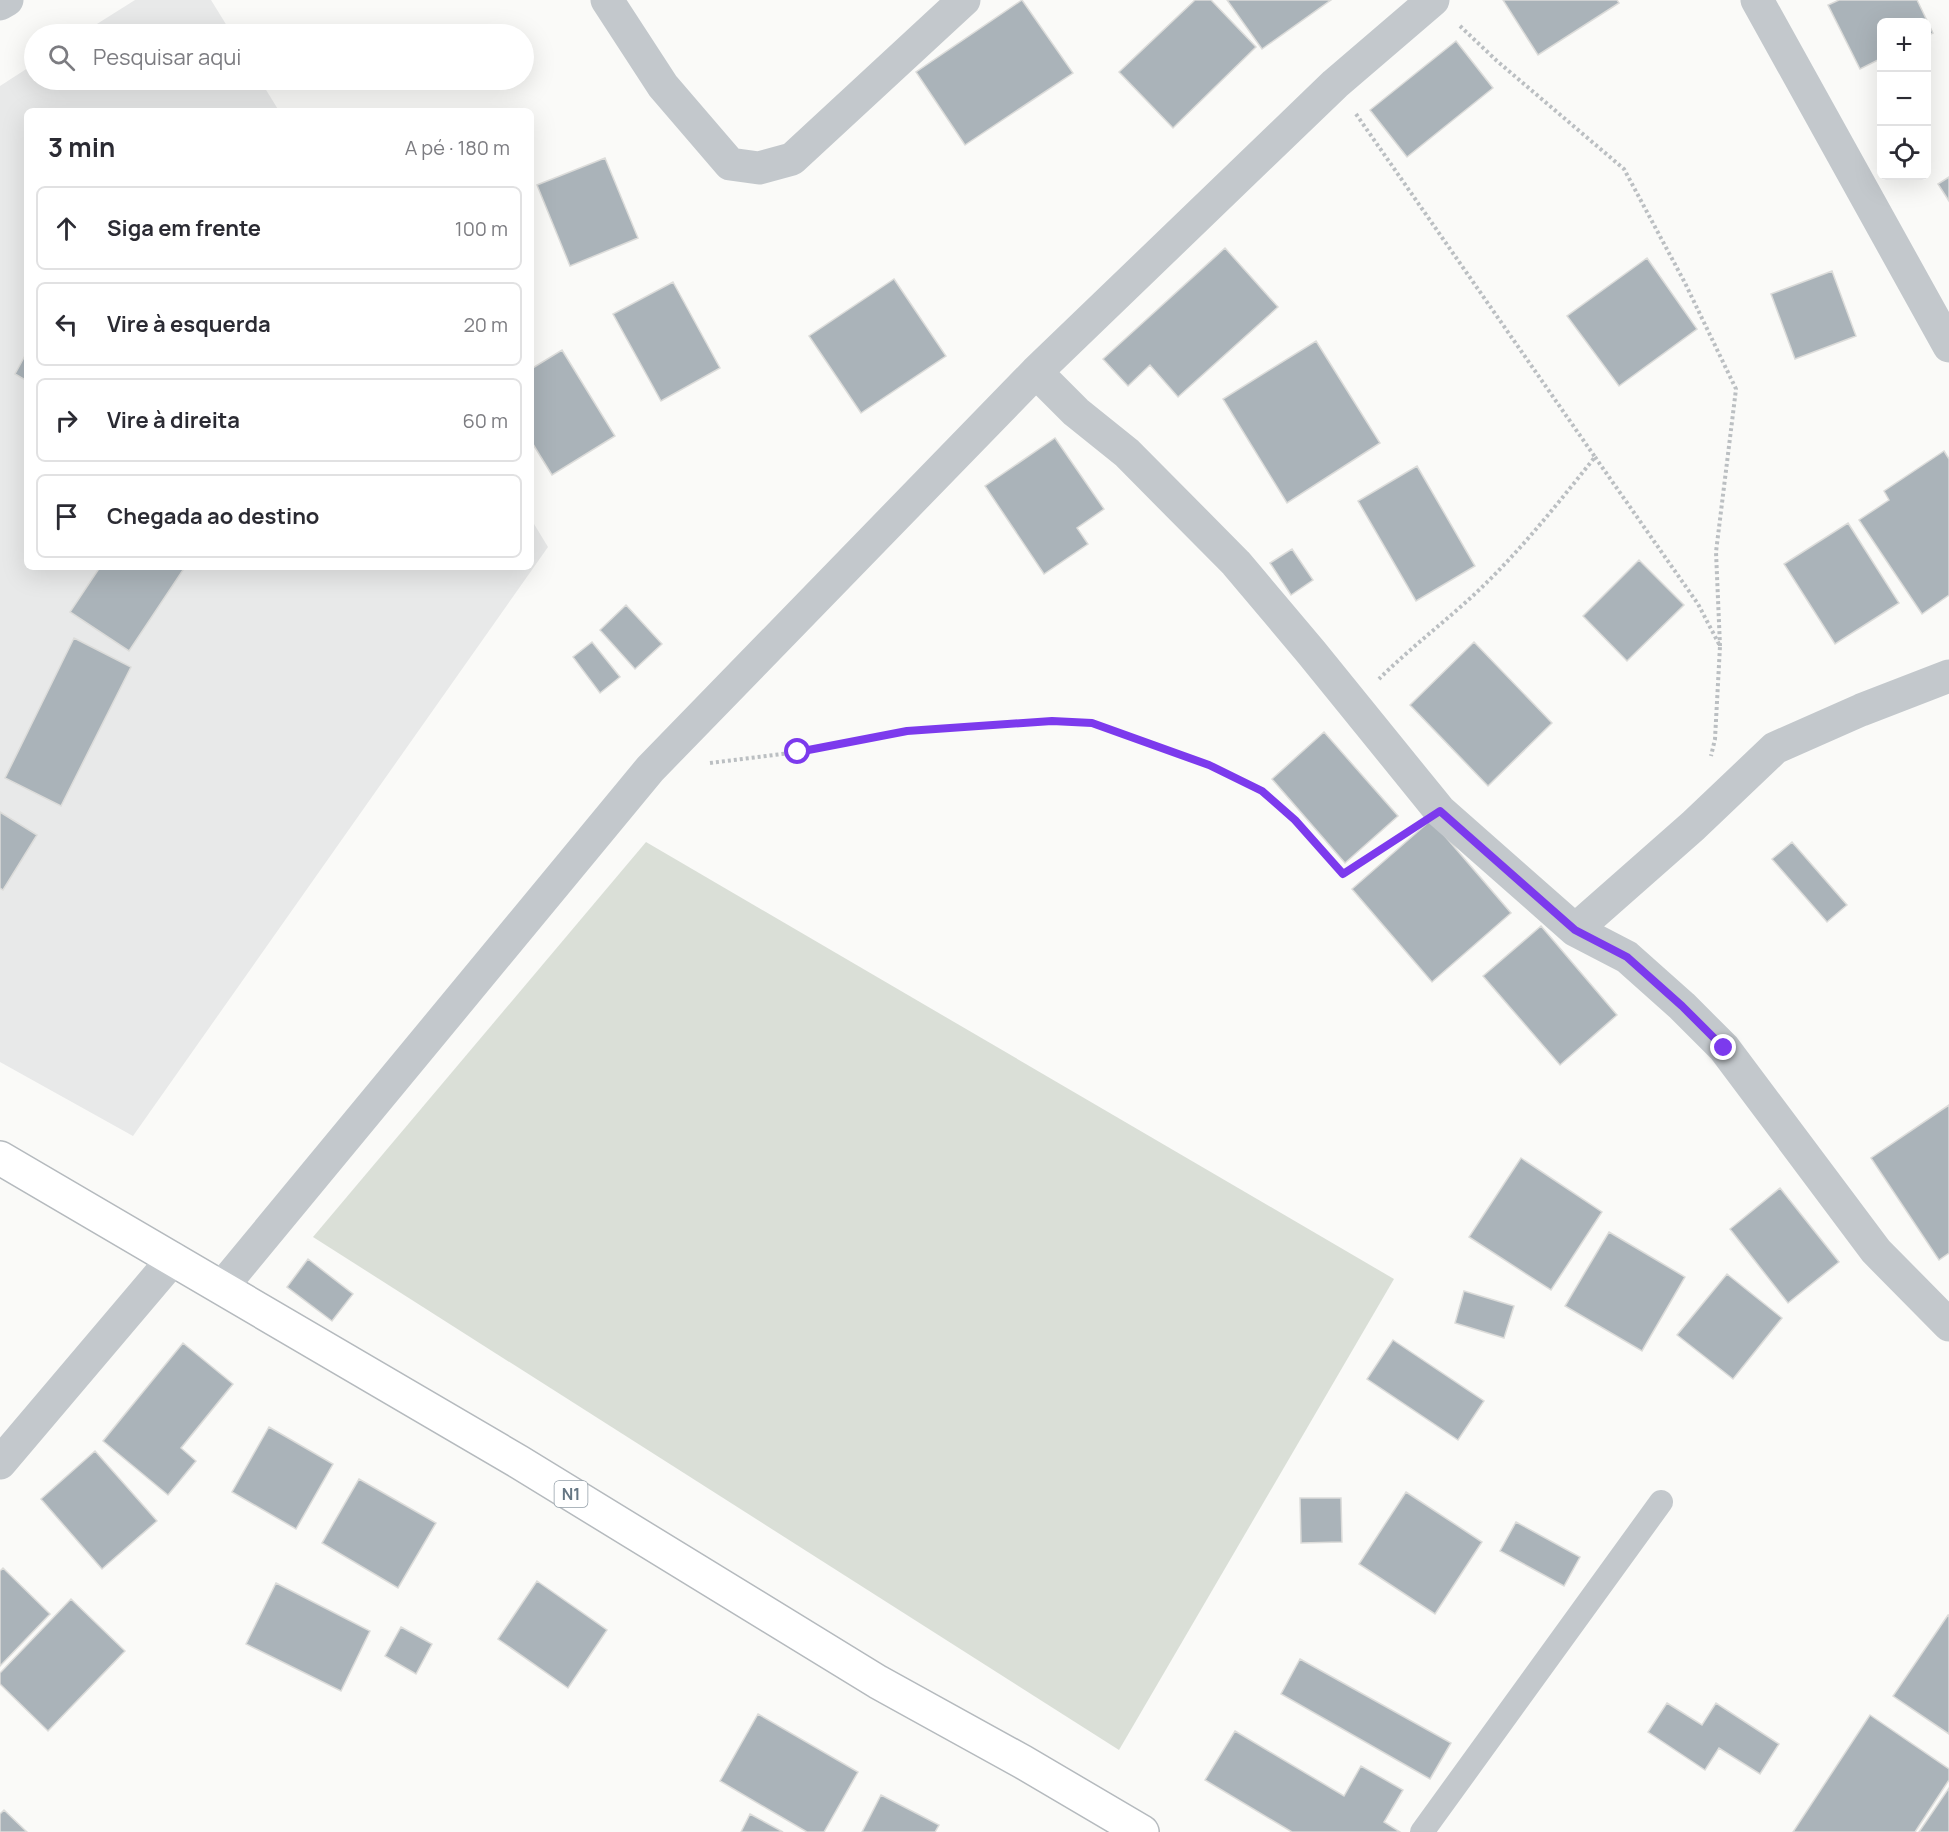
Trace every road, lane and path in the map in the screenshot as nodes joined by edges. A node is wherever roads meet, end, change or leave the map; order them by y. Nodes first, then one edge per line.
1 (7, 0) edge
2 (607, 0) edge
3 (964, 0) edge
4 (1433, 0) edge
5 (1757, 0) edge
6 (0, 4) edge
7 (1457, 23) dead end
8 (1335, 84) junction
9 (1949, 346) edge
10 (1036, 372) junction
11 (1595, 456) junction
12 (1720, 646) junction
13 (1949, 676) edge
14 (1353, 705) junction
15 (1709, 761) dead end
16 (650, 769) junction
17 (1440, 811) junction
18 (1575, 930) junction
19 (0, 1158) edge
20 (172, 1258) junction
21 (222, 1287) junction
22 (1949, 1325) edge
23 (0, 1463) edge
24 (1661, 1502) dead end
25 (1142, 1832) edge
26 (1422, 1832) edge

1 - 6 street
2 - 3 street
4 - 8 street
5 - 9 street
7 - 12 path
8 - 10 street
8 - 11 path
10 - 14 street
10 - 16 street
11 - 12 path
11 - 14 path
12 - 15 path
13 - 18 street
14 - 17 street
16 - 17 path
16 - 21 street
17 - 18 street
18 - 22 street
19 - 20 main road, N1
20 - 21 main road, N1
20 - 23 street
21 - 25 main road, N1
24 - 26 lane

